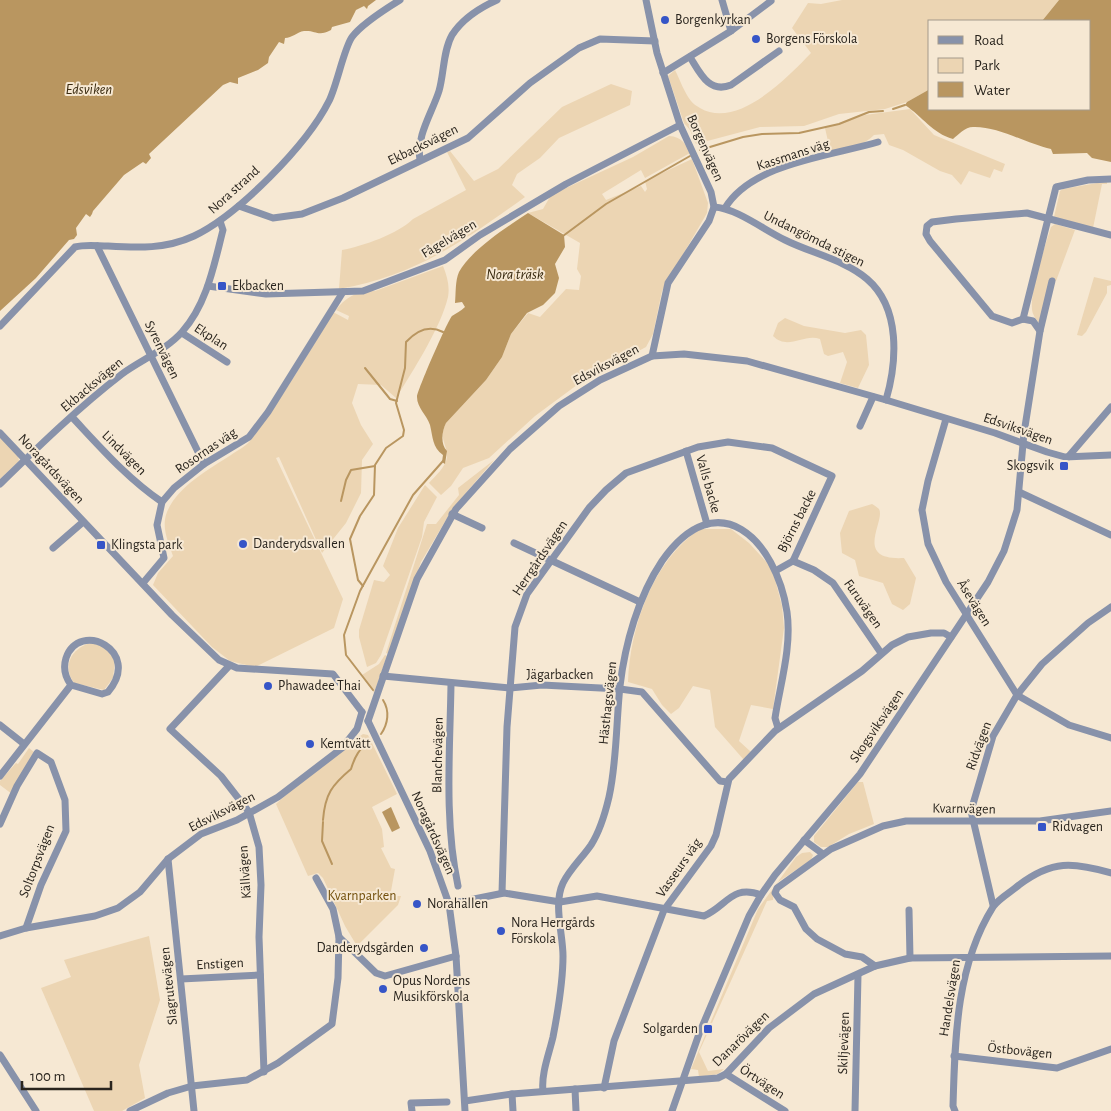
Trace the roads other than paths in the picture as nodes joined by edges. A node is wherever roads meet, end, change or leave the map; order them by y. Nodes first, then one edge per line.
1 (400, 0) edge
2 (496, 0) edge
3 (646, 0) edge
4 (722, 0) edge
5 (772, 1) edge
6 (731, 31) junction
7 (655, 41) junction
8 (779, 51) dead end
9 (690, 57) junction
10 (663, 73) junction
11 (680, 125) junction
12 (878, 142) dead end
13 (420, 160) junction
14 (1111, 179) edge
15 (239, 206) junction
16 (714, 207) junction
17 (725, 208) junction
18 (1048, 220) junction
19 (220, 221) junction
20 (1111, 235) edge
21 (97, 246) junction
22 (1052, 282) dead end
23 (208, 286) junction
24 (343, 292) junction
25 (1023, 319) junction
26 (0, 326) edge
27 (1040, 331) junction
28 (182, 333) junction
29 (150, 356) junction
30 (652, 356) junction
31 (227, 362) dead end
32 (873, 397) junction
33 (886, 400) junction
34 (1111, 407) edge
35 (72, 417) junction
36 (946, 419) junction
37 (860, 426) dead end
38 (0, 433) edge
39 (1024, 444) junction
40 (686, 451) junction
41 (1111, 455) edge
42 (1068, 457) junction
43 (25, 460) junction
44 (204, 464) junction
45 (832, 476) joint
46 (0, 484) edge
47 (1019, 492) junction
48 (162, 502) junction
49 (452, 514) junction
50 (84, 522) junction
51 (707, 524) junction
52 (482, 528) dead end
53 (1111, 535) edge
54 (514, 543) dead end
55 (54, 548) dead end
56 (552, 561) junction
57 (793, 561) junction
58 (776, 570) junction
59 (143, 584) junction
60 (640, 602) junction
61 (1111, 608) edge
62 (966, 616) junction
63 (951, 637) junction
64 (881, 653) junction
65 (229, 666) junction
66 (383, 676) junction
67 (451, 684) junction
68 (70, 685) junction
69 (510, 688) junction
70 (620, 688) junction
71 (1017, 694) junction
72 (366, 716) junction
73 (0, 725) edge
74 (778, 728) junction
75 (1111, 738) edge
76 (24, 744) junction
77 (0, 776) edge
78 (727, 782) junction
79 (1111, 811) edge
80 (250, 812) junction
81 (974, 822) junction
82 (0, 824) edge
83 (804, 840) junction
84 (823, 854) junction
85 (168, 859) junction
86 (1111, 873) edge
87 (316, 878) dead end
88 (458, 886) dead end
89 (502, 893) junction
90 (761, 895) junction
91 (560, 902) junction
92 (449, 904) junction
93 (994, 905) junction
94 (664, 910) junction
95 (909, 910) dead end
96 (26, 928) junction
97 (0, 936) edge
98 (339, 937) junction
99 (456, 956) junction
100 (1111, 956) edge
101 (910, 958) junction
102 (968, 959) junction
103 (875, 966) junction
104 (260, 975) junction
105 (858, 975) junction
106 (181, 979) junction
107 (1111, 1049) edge
108 (0, 1055) edge
109 (954, 1056) junction
110 (264, 1072) junction
111 (726, 1074) junction
112 (681, 1081) junction
113 (192, 1086) junction
114 (604, 1088) junction
115 (575, 1089) junction
116 (543, 1092) junction
117 (512, 1094) junction
118 (465, 1101) junction
119 (447, 1102) dead end
120 (36, 1111) edge
121 (130, 1111) edge
122 (194, 1111) edge
123 (412, 1111) edge
124 (465, 1111) edge
125 (513, 1111) edge
126 (576, 1111) edge
127 (672, 1111) edge
128 (784, 1111) edge
129 (856, 1111) edge
130 (955, 1111) edge

1 - 15 street, Nora strand
2 - 13 street
3 - 7 street, Borgenvägen
4 - 6 street
5 - 6 street
6 - 9 street
7 - 10 street, Borgenvägen
7 - 13 street, Ekbacksvägen
8 - 9 street
9 - 10 street
10 - 11 street, Borgenvägen
11 - 16 street, Borgenvägen
11 - 24 street, Fågelvägen
12 - 17 street, Kassmans väg
13 - 15 street, Ekbacksvägen
14 - 18 street
15 - 19 street, Nora strand
16 - 17 street, Undangömda stigen
16 - 30 street
17 - 33 street, Undangömda stigen
18 - 20 street
18 - 25 street
18 - 25 street
19 - 21 street, Nora strand
19 - 23 street, Ekbacksvägen
21 - 26 street, Nora strand
21 - 29 street, Syrenvägen
22 - 27 street, Skogsviksvägen
23 - 24 street, Fågelvägen
23 - 28 street, Ekbacksvägen
24 - 44 street, Rosornas väg
25 - 27 street
27 - 39 street, Skogsviksvägen
28 - 29 street, Ekbacksvägen
28 - 31 street, Ekplan
29 - 35 street, Ekbacksvägen
29 - 44 street, Syrenvägen
30 - 32 street, Edsviksvägen
30 - 49 street, Edsviksvägen
32 - 33 street, Edsviksvägen
32 - 37 street
33 - 36 street, Edsviksvägen
34 - 42 street
35 - 43 street, Ekbacksvägen
35 - 48 street, Lindvägen
36 - 39 street, Edsviksvägen
36 - 62 street, Åsevägen
38 - 43 street, Noragårdsvägen
39 - 42 street, Edsviksvägen
39 - 47 street, Skogsviksvägen
40 - 45 street, Herrgårdsvägen
40 - 51 street, Valls backe
40 - 56 street, Herrgårdsvägen
41 - 42 street, Edsviksvägen
43 - 46 street, Ekbacksvägen
43 - 50 street, Noragårdsvägen
44 - 48 street, Rosornas väg
45 - 57 street, Björns backe
47 - 53 street
47 - 62 street, Skogsviksvägen
48 - 59 street
49 - 52 street
49 - 66 street, Edsviksvägen
50 - 55 street, Noragårdsvägen
50 - 59 street, Noragårdsvägen
51 - 58 street
51 - 60 street, Hästhagsvägen
54 - 56 street
56 - 60 street
56 - 69 street, Herrgårdsvägen
57 - 58 street, Björns backe
57 - 64 street, Furuvägen
58 - 74 street
59 - 65 street, Noragårdsvägen
60 - 70 street, Hästhagsvägen
61 - 71 street, Ridvägen
62 - 63 street, Skogsviksvägen
62 - 71 street, Åsevägen
63 - 64 street
63 - 83 street, Skogsviksvägen
64 - 74 street
65 - 72 street, Noragårdsvägen
65 - 80 street, Källvägen
66 - 67 street, Jägarbacken
66 - 72 street, Edsviksvägen
67 - 69 street, Jägarbacken
67 - 88 street, Blanchevägen
68 - 68 street
68 - 76 street
69 - 70 street, Jägarbacken
69 - 89 street, Herrgårdsvägen
70 - 78 street, Jägarbacken
70 - 91 street, Hästhagsvägen
71 - 75 street, Åsevägen
71 - 81 street, Ridvägen
72 - 80 street, Edsviksvägen
72 - 92 street, Noragårdsvägen
73 - 76 street
74 - 78 street
76 - 77 street
78 - 94 street, Vasseurs väg
79 - 81 street, Kvarnvägen
80 - 85 street, Edsviksvägen
80 - 104 street, Källvägen
81 - 84 street, Kvarnvägen
81 - 93 street, Ridvägen
82 - 96 street, Soltorpsvägen
83 - 84 street
83 - 90 street, Skogsviksvägen
84 - 103 street, Kvarnvägen
85 - 96 street, Edsviksvägen
85 - 106 street, Slagrutevägen
86 - 93 street, Handelsvägen
87 - 98 street
89 - 91 street
89 - 92 street
90 - 94 street
90 - 112 street, Skogsviksvägen
91 - 94 street
91 - 116 street, Hästhagsvägen
92 - 99 street, Noragårdsvägen
93 - 102 street, Handelsvägen
94 - 114 street, Vasseurs väg
95 - 101 street
96 - 97 street, Edsviksvägen
98 - 99 street
98 - 110 street
99 - 118 street, Noragårdsvägen
100 - 102 street, Danarövägen
101 - 102 street, Danarövägen
101 - 103 street, Danarövägen
102 - 109 street, Handelsvägen
103 - 105 street, Danarövägen
104 - 106 street, Enstigen
104 - 110 street, Källvägen
105 - 111 street, Danarövägen
105 - 129 street, Skiljevägen
106 - 113 street, Slagrutevägen
107 - 109 street, Östbovägen
108 - 120 street
109 - 130 street, Handelsvägen
110 - 113 street
111 - 112 street, Danarövägen
111 - 128 street, Örtvägen
112 - 114 street, Danarövägen
112 - 127 street, Skogsviksvägen
113 - 121 street
113 - 122 street, Slagrutevägen
114 - 115 street, Danarövägen
115 - 116 street, Danarövägen
115 - 126 street
116 - 117 street, Danarövägen
117 - 118 street, Danarövägen
117 - 125 street
118 - 124 street, Noragårdsvägen
119 - 123 street

